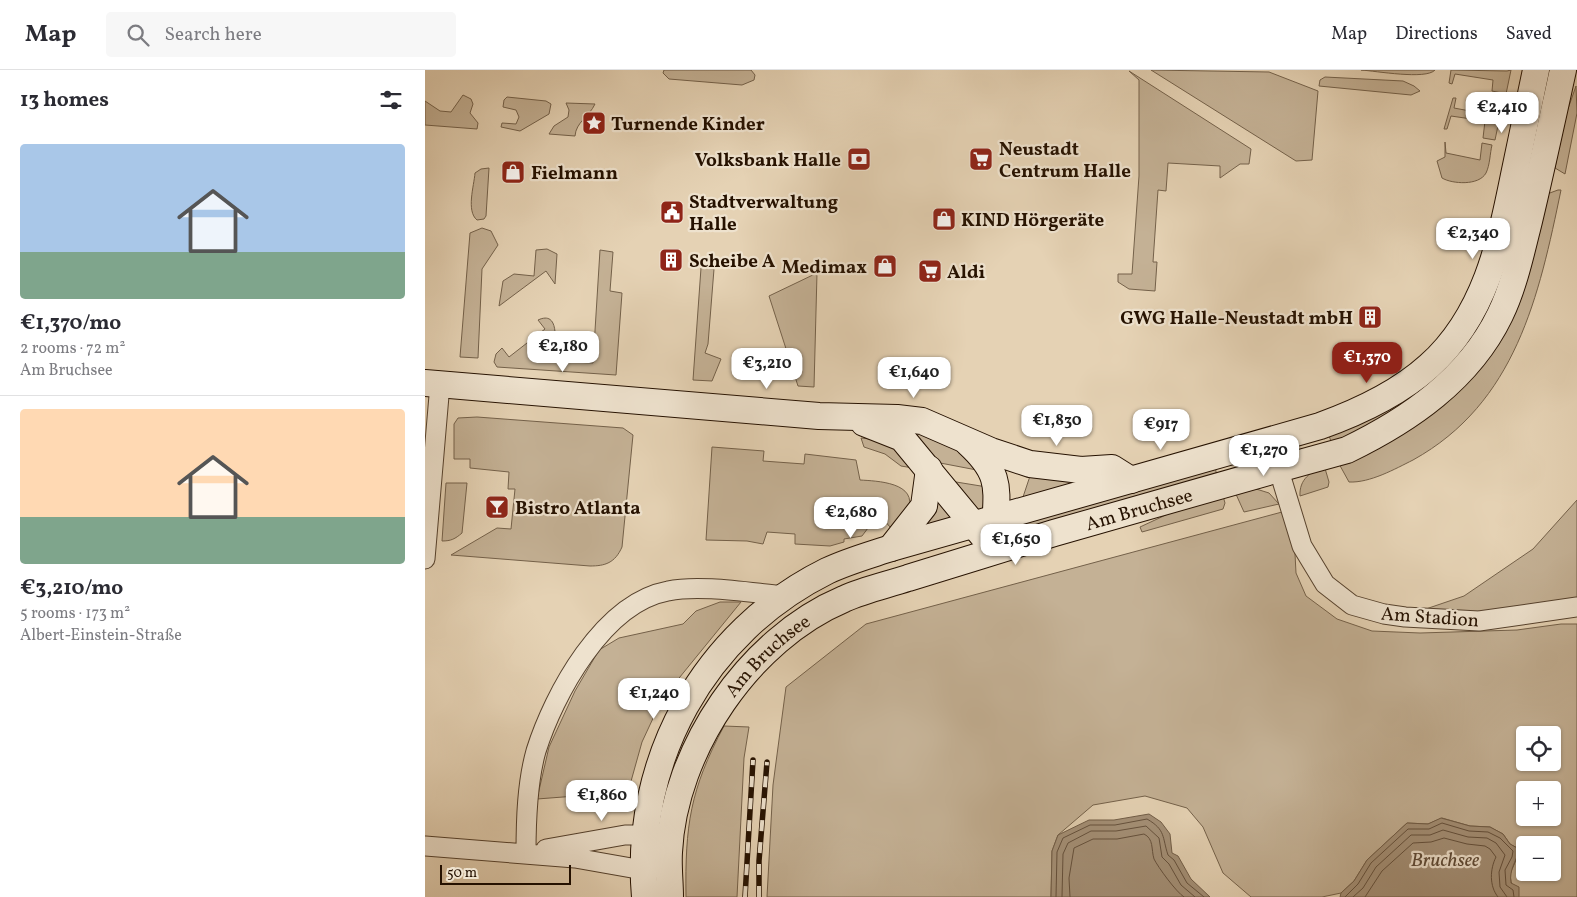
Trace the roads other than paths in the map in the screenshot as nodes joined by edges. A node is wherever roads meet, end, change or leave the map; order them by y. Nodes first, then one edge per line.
1 (1536, 70) edge
2 (1563, 70) edge
3 (433, 384) edge
4 (849, 416) junction
5 (964, 439) junction
6 (1270, 441) junction
7 (1279, 469) junction
8 (929, 470) junction
9 (1131, 480) junction
10 (428, 486) edge
11 (985, 522) junction
12 (891, 548) junction
13 (995, 550) junction
14 (425, 559) edge
15 (785, 596) junction
16 (1577, 607) edge
17 (644, 835) junction
18 (425, 846) edge
19 (526, 853) junction
20 (669, 858) junction
21 (643, 870) junction
22 (645, 897) edge
23 (671, 897) edge

1 - 6 street, Am Bruchsee
2 - 7 street, Am Bruchsee
3 - 4 street
3 - 10 street
4 - 5 street
4 - 8 street
5 - 9 street
5 - 11 street
6 - 7 street, Am Stadion
6 - 9 street, Am Bruchsee
7 - 13 street, Am Bruchsee
7 - 16 street, Am Stadion
8 - 11 street
8 - 12 street
9 - 11 street, Am Bruchsee
10 - 14 street
11 - 12 street, Am Bruchsee
11 - 13 street
12 - 15 street, Am Bruchsee
13 - 20 street, Am Bruchsee
15 - 17 street, Am Bruchsee
15 - 19 street, Am Bruchsee
17 - 19 street
17 - 20 street
17 - 21 street, Am Bruchsee
18 - 19 street
19 - 21 street
20 - 21 street
20 - 23 street, Am Bruchsee
21 - 22 street, Am Bruchsee

